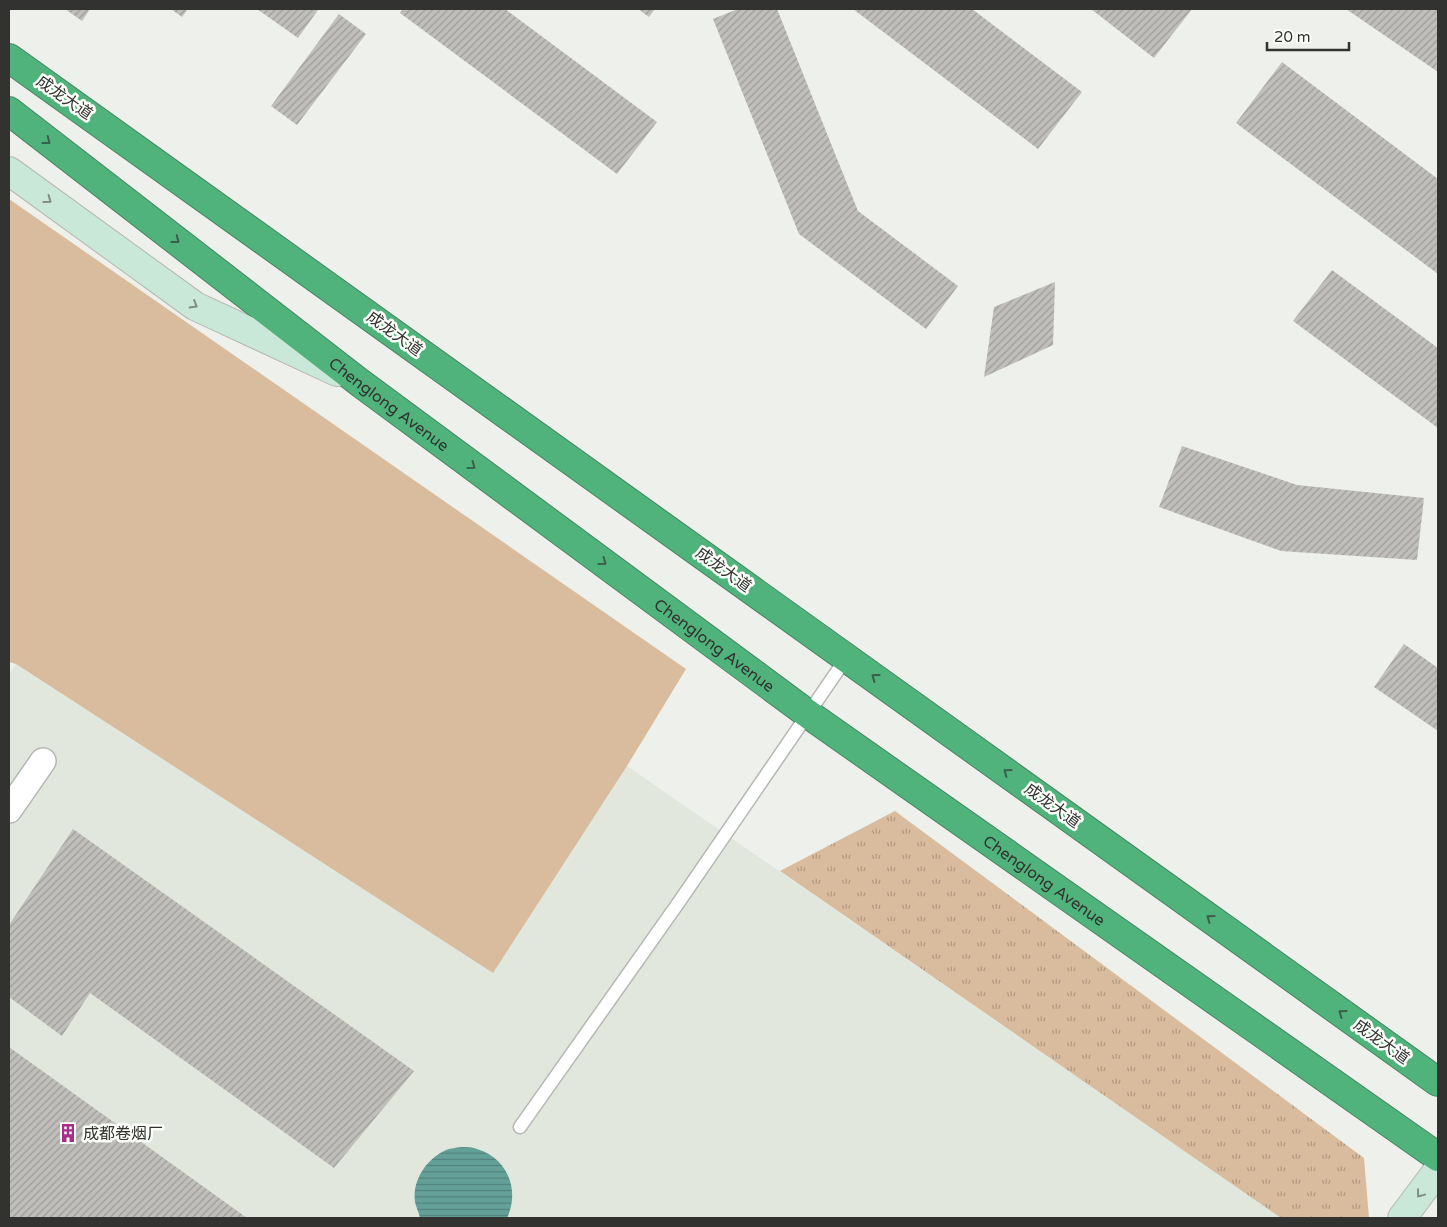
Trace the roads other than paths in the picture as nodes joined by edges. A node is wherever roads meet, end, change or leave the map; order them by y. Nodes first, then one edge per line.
1 (9, 44) edge
2 (9, 58) edge
3 (9, 111) edge
4 (100, 122) junction
5 (9, 172) edge
6 (359, 382) junction
7 (846, 657) junction
8 (808, 714) junction
9 (43, 761) dead end
10 (9, 810) edge
11 (1438, 1082) edge
12 (520, 1128) dead end
13 (1438, 1157) edge
14 (1438, 1170) edge
15 (1402, 1218) edge

1 - 4 main road
2 - 4 highway, 成龙大道
3 -> 6 highway, Chenglong Avenue
4 - 7 highway, 成龙大道
5 -> 6 main road
6 -> 8 highway, Chenglong Avenue
7 - 8 lane
11 -> 7 highway, 成龙大道
8 - 12 lane
8 - 13 highway, Chenglong Avenue
9 - 10 street
14 -> 15 main road

